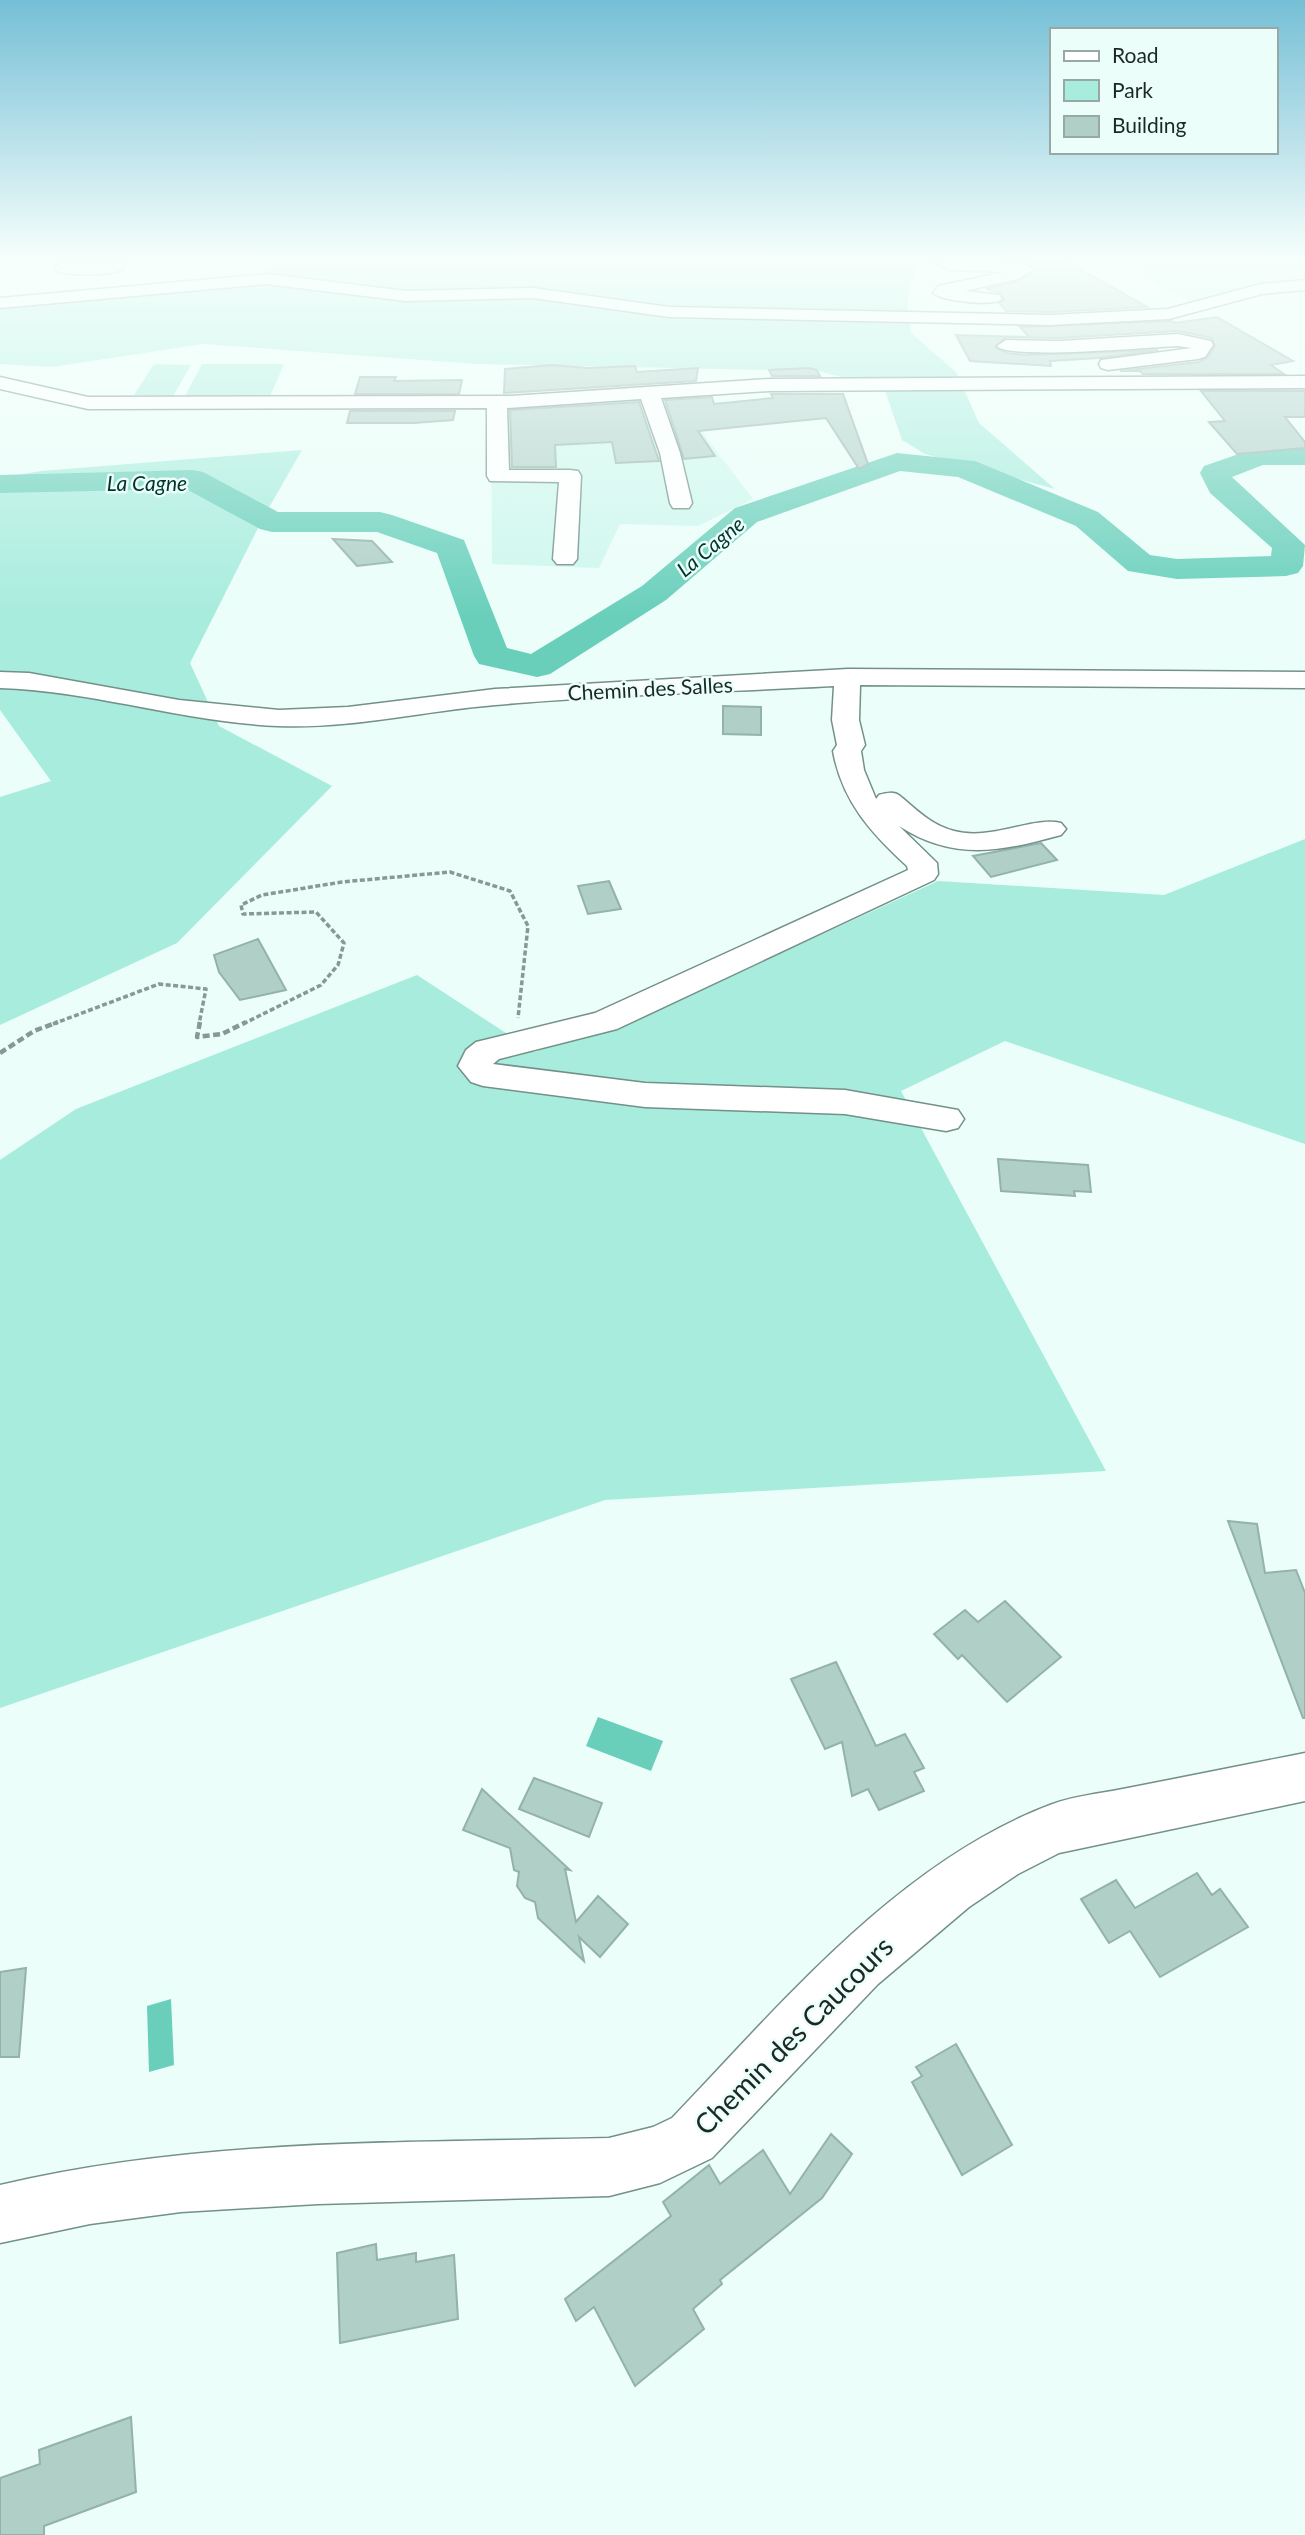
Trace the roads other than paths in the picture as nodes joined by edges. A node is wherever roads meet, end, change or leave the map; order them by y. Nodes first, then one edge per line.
1 (1098, 379) edge
2 (1305, 382) edge
3 (0, 383) edge
4 (1112, 385) junction
5 (649, 393) junction
6 (497, 402) junction
7 (681, 503) dead end
8 (565, 559) dead end
9 (848, 677) junction
10 (0, 680) edge
11 (1305, 680) edge
12 (851, 745) junction
13 (1052, 829) dead end
14 (946, 1119) dead end
15 (1305, 1777) edge
16 (0, 2214) edge

1 - 4 street
2 - 4 street
3 - 6 street
4 - 5 street
5 - 6 street
5 - 7 street
6 - 8 street
9 - 10 street, Chemin des Salles
9 - 11 street, Chemin des Salles
9 - 12 street
12 - 13 street
12 - 14 street
15 - 16 street, Chemin des Caucours

